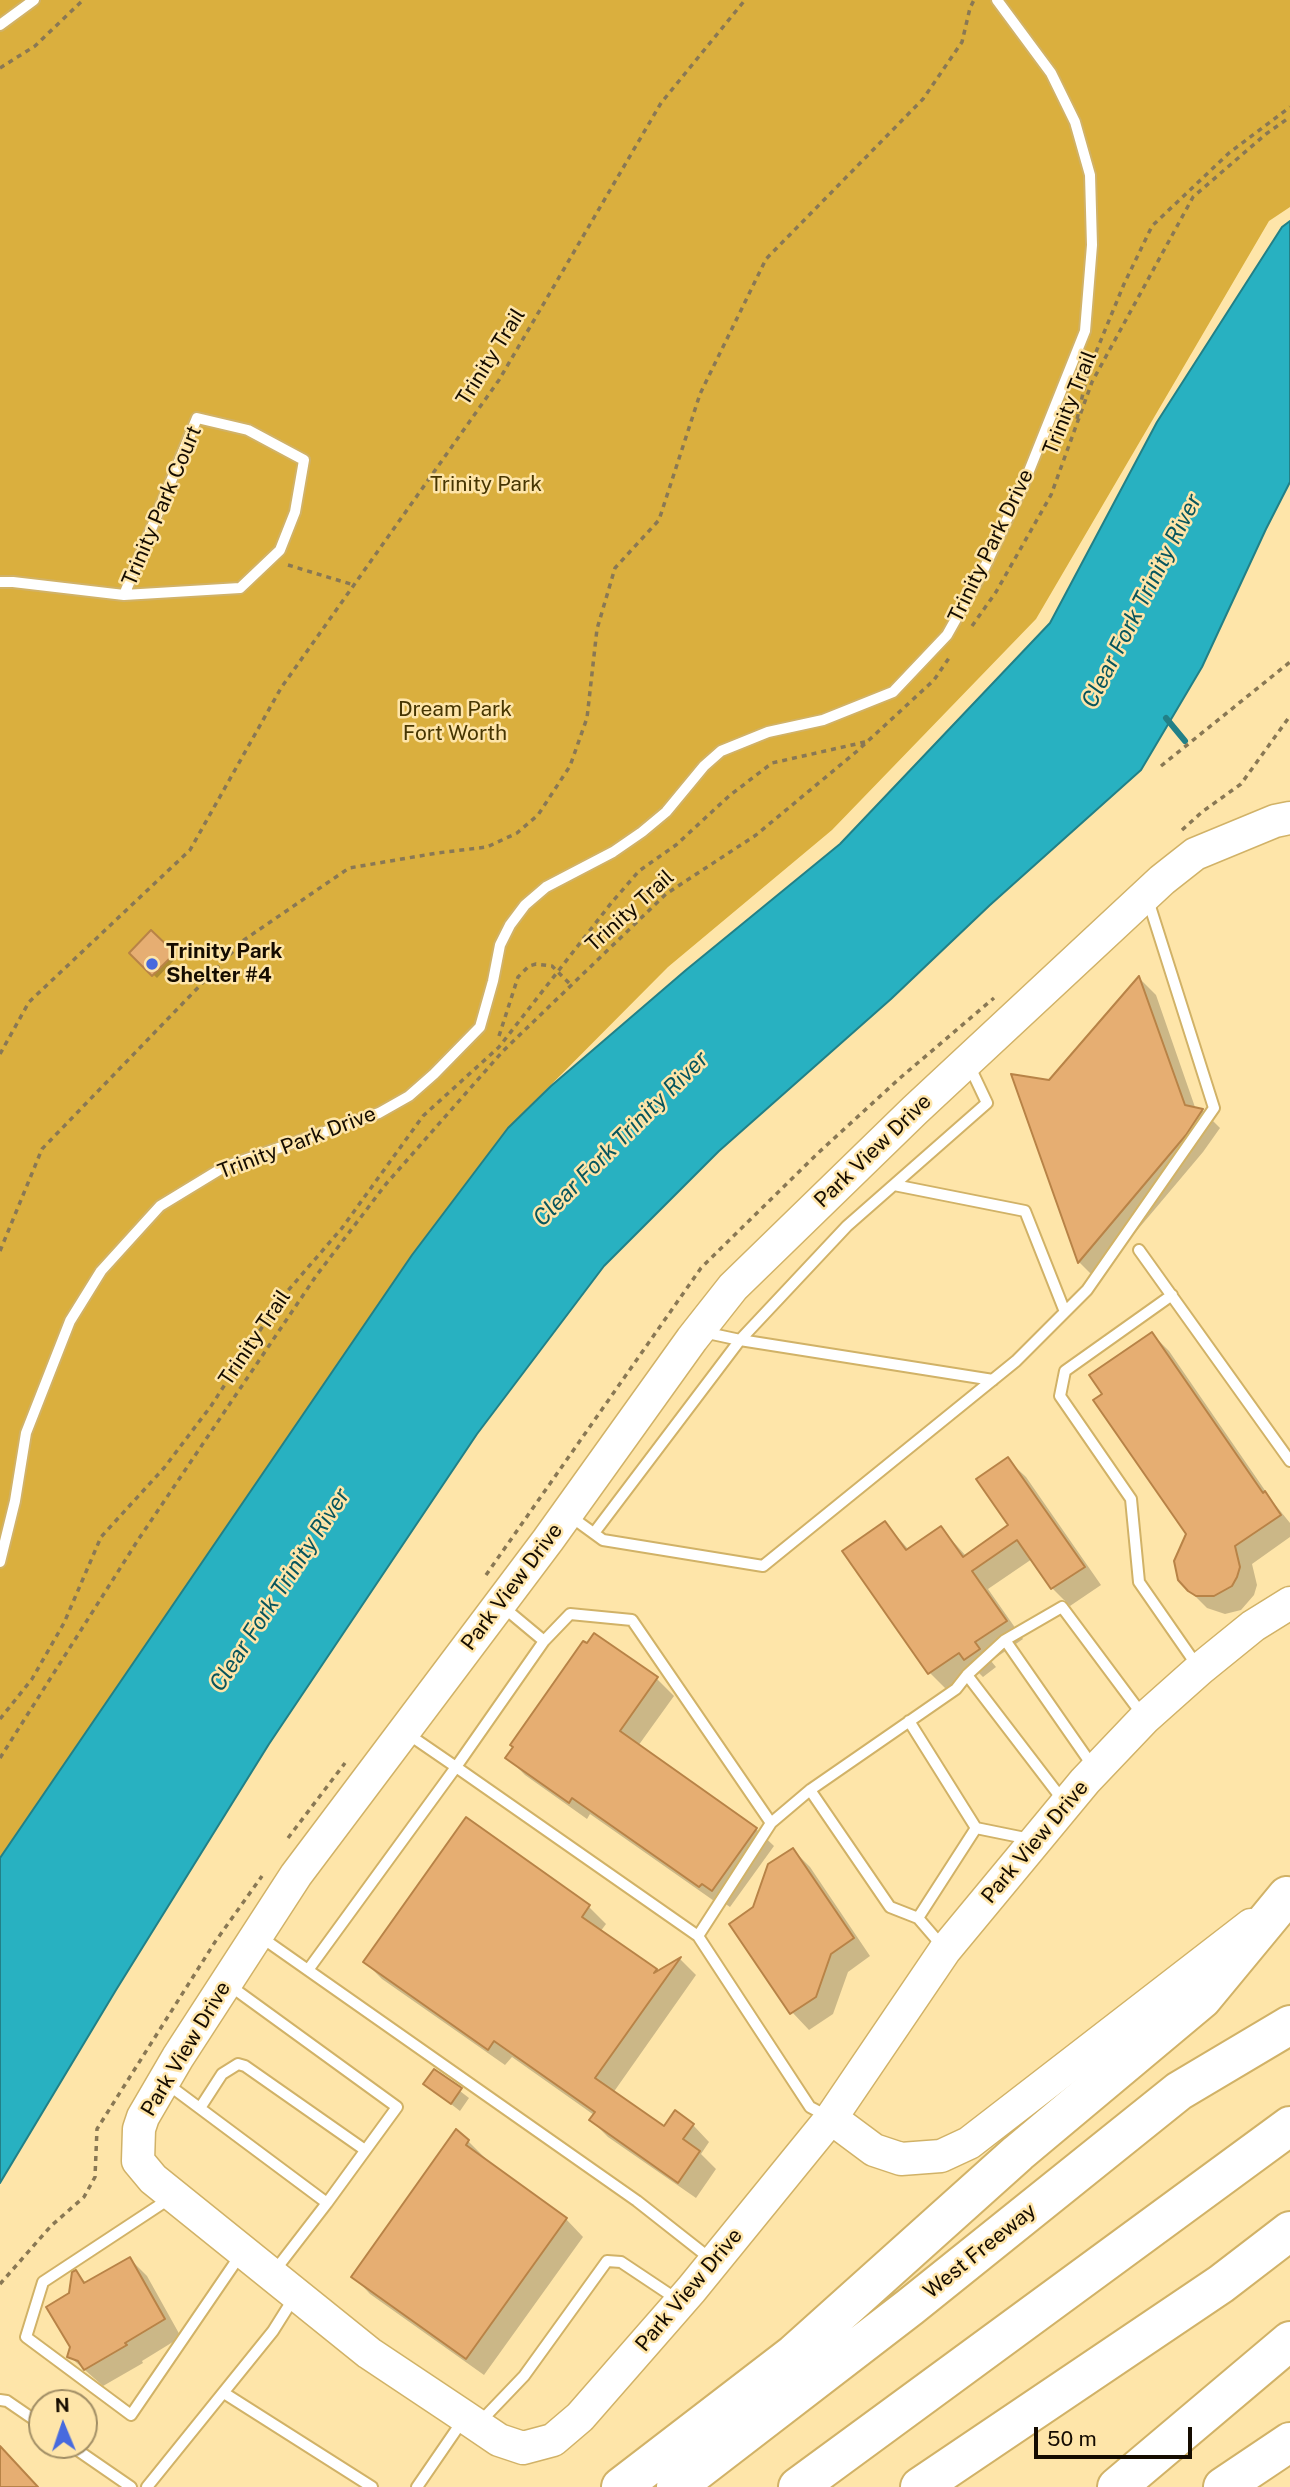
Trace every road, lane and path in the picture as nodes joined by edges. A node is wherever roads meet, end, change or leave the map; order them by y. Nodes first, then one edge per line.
1 (34, 0) edge
2 (83, 0) edge
3 (745, 0) edge
4 (974, 0) edge
5 (997, 0) edge
6 (0, 25) edge
7 (0, 68) edge
8 (1290, 107) edge
9 (1290, 117) edge
10 (1189, 191) junction
11 (1193, 197) junction
12 (1073, 434) junction
13 (261, 567) junction
14 (0, 582) edge
15 (354, 585) junction
16 (124, 595) junction
17 (965, 636) dead end
18 (949, 658) dead end
19 (1290, 663) edge
20 (1290, 716) edge
21 (866, 742) junction
22 (1161, 766) dead end
23 (1241, 784) dead end
24 (1290, 818) edge
25 (1146, 894) junction
26 (558, 970) junction
27 (572, 986) junction
28 (499, 1036) dead end
29 (499, 1046) junction
30 (503, 1051) junction
31 (0, 1054) edge
32 (967, 1061) junction
33 (894, 1185) junction
34 (1139, 1250) dead end
35 (0, 1251) edge
36 (1172, 1295) junction
37 (1065, 1312) junction
38 (699, 1331) junction
39 (740, 1340) junction
40 (647, 1346) dead end
41 (993, 1380) junction
42 (1290, 1461) edge
43 (567, 1513) junction
44 (594, 1533) junction
45 (0, 1562) edge
46 (489, 1595) junction
47 (1290, 1603) edge
48 (1005, 1640) junction
49 (544, 1641) junction
50 (1200, 1669) junction
51 (967, 1675) junction
52 (1145, 1718) junction
53 (0, 1719) edge
54 (909, 1721) junction
55 (404, 1731) junction
56 (352, 1754) dead end
57 (0, 1758) edge
58 (456, 1767) junction
59 (1096, 1770) junction
60 (810, 1790) junction
61 (1066, 1804) junction
62 (771, 1823) junction
63 (976, 1828) junction
64 (1036, 1840) junction
65 (281, 1848) dead end
66 (266, 1870) dead end
67 (1288, 1895) edge
68 (918, 1918) junction
69 (258, 1934) junction
70 (698, 1936) junction
71 (945, 1950) junction
72 (308, 1970) junction
73 (226, 1983) junction
74 (1290, 2025) edge
75 (164, 2081) junction
76 (200, 2108) junction
77 (831, 2118) junction
78 (1290, 2126) edge
79 (365, 2150) junction
80 (174, 2196) junction
81 (327, 2203) junction
82 (1290, 2231) edge
83 (243, 2251) junction
84 (714, 2261) junction
85 (0, 2284) edge
86 (284, 2284) junction
87 (680, 2302) junction
88 (1290, 2341) edge
89 (224, 2393) junction
90 (0, 2400) edge
91 (28, 2415) edge
92 (471, 2421) junction
93 (1290, 2442) edge
94 (90, 2459) edge
95 (1290, 2466) edge
96 (131, 2487) edge
97 (148, 2487) edge
98 (372, 2487) edge
99 (416, 2487) edge
100 (621, 2487) edge
101 (676, 2487) edge
102 (798, 2487) edge
103 (920, 2487) edge
104 (1117, 2487) edge
105 (1223, 2487) edge
106 (1268, 2487) edge

1 - 6 lane
2 - 7 path
3 - 15 path, Trinity Trail
4 - 35 path
5 - 45 lane, Trinity Park Drive
8 - 10 path
9 - 11 path, Trinity Trail
10 - 11 path
10 - 12 path
11 - 12 path, Trinity Trail
12 - 17 path, Trinity Trail
13 - 15 path
13 - 16 lane, Trinity Park Court
13 - 16 lane, Trinity Park Court
14 - 16 lane, Trinity Park Court
15 - 31 path, Trinity Trail
18 - 21 path, Trinity Trail
19 - 22 path
20 - 23 path
21 - 26 path
21 - 27 path, Trinity Trail
24 - 25 street, Park View Drive
25 - 32 street, Park View Drive
25 - 37 lane
26 - 27 path
26 - 28 path
26 - 29 path
27 - 30 path, Trinity Trail
29 - 30 path
29 - 53 path
30 - 57 path, Trinity Trail
32 - 33 lane
32 - 38 street, Park View Drive
33 - 37 lane
33 - 39 lane
34 - 36 lane
36 - 42 lane
36 - 50 lane
37 - 41 lane
38 - 39 lane
38 - 43 street, Park View Drive
39 - 41 lane
39 - 44 lane
40 - 46 path
41 - 44 lane
43 - 44 lane
43 - 46 street, Park View Drive
46 - 49 lane
46 - 55 street, Park View Drive
47 - 50 street, Park View Drive
48 - 51 lane
48 - 52 lane
48 - 59 lane
49 - 58 lane
49 - 62 lane
50 - 52 street, Park View Drive
51 - 54 lane
51 - 61 lane
52 - 59 street, Park View Drive
54 - 60 lane
54 - 63 lane
55 - 58 lane
55 - 69 street, Park View Drive
56 - 65 path
58 - 70 lane
58 - 72 lane
59 - 61 street, Park View Drive
60 - 62 lane
60 - 68 lane
61 - 64 street, Park View Drive
62 - 70 lane
63 - 64 lane
63 - 68 lane
64 - 71 street, Park View Drive
66 - 85 path
67 - 77 street
67 - 100 highway
68 - 71 lane
69 - 72 lane
69 - 73 street, Park View Drive
70 - 77 lane
71 - 77 street, Park View Drive
72 - 84 lane
73 - 75 street, Park View Drive
73 - 79 lane
74 - 101 highway, West Freeway
75 - 76 lane
75 - 80 street, Park View Drive
76 - 79 lane
76 - 81 lane
77 - 84 street, Park View Drive
78 - 102 highway
79 - 81 lane
80 - 83 street, Park View Drive
80 - 83 lane
81 - 86 lane
82 - 103 highway
83 - 86 street, Park View Drive
84 - 87 street, Park View Drive
86 - 89 lane
86 - 92 street, Park View Drive
87 - 92 street, Park View Drive
87 - 92 lane
88 - 104 highway
89 - 97 lane
89 - 98 lane
90 - 91 lane
92 - 99 lane
93 - 105 highway
94 - 96 lane
95 - 106 highway

